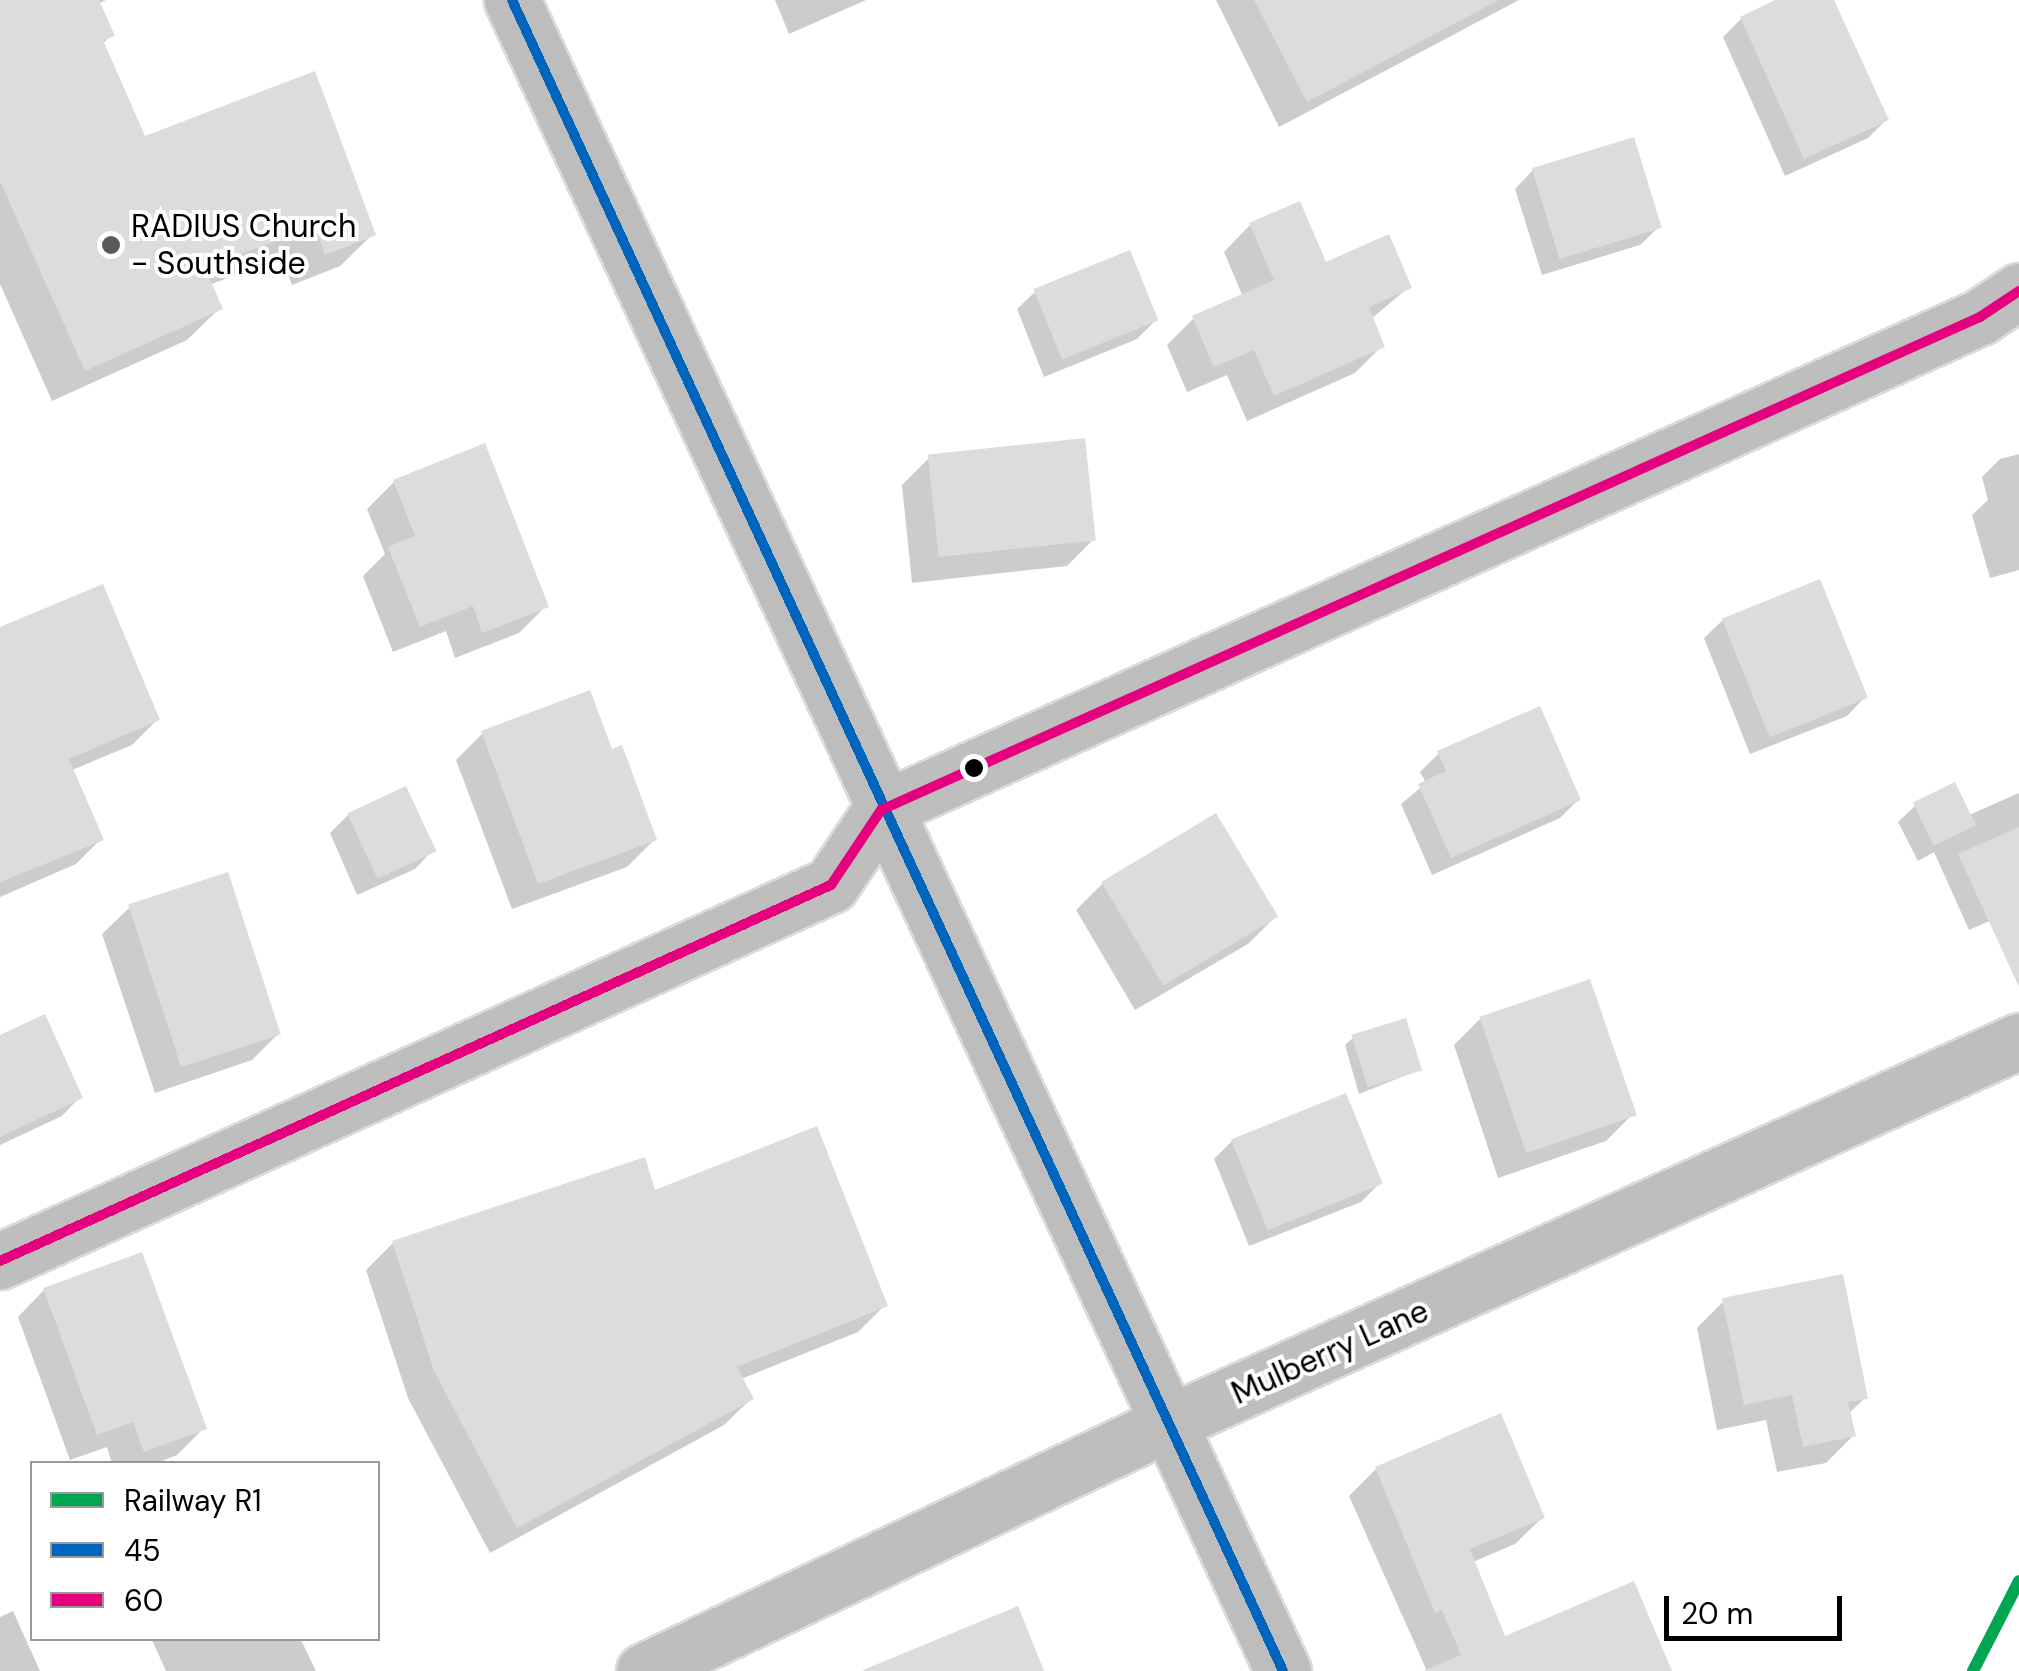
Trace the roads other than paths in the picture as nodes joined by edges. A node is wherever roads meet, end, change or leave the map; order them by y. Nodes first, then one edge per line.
1 (512, 0) edge
2 (2019, 290) edge
3 (881, 810) junction
4 (2019, 1041) edge
5 (0, 1261) edge
6 (1171, 1422) junction
7 (644, 1671) edge
8 (1284, 1671) edge

1 - 3 main road
2 - 3 street
3 - 5 street
3 - 6 main road
4 - 6 street, Mulberry Lane
6 - 7 street, Mulberry Lane
6 - 8 main road

